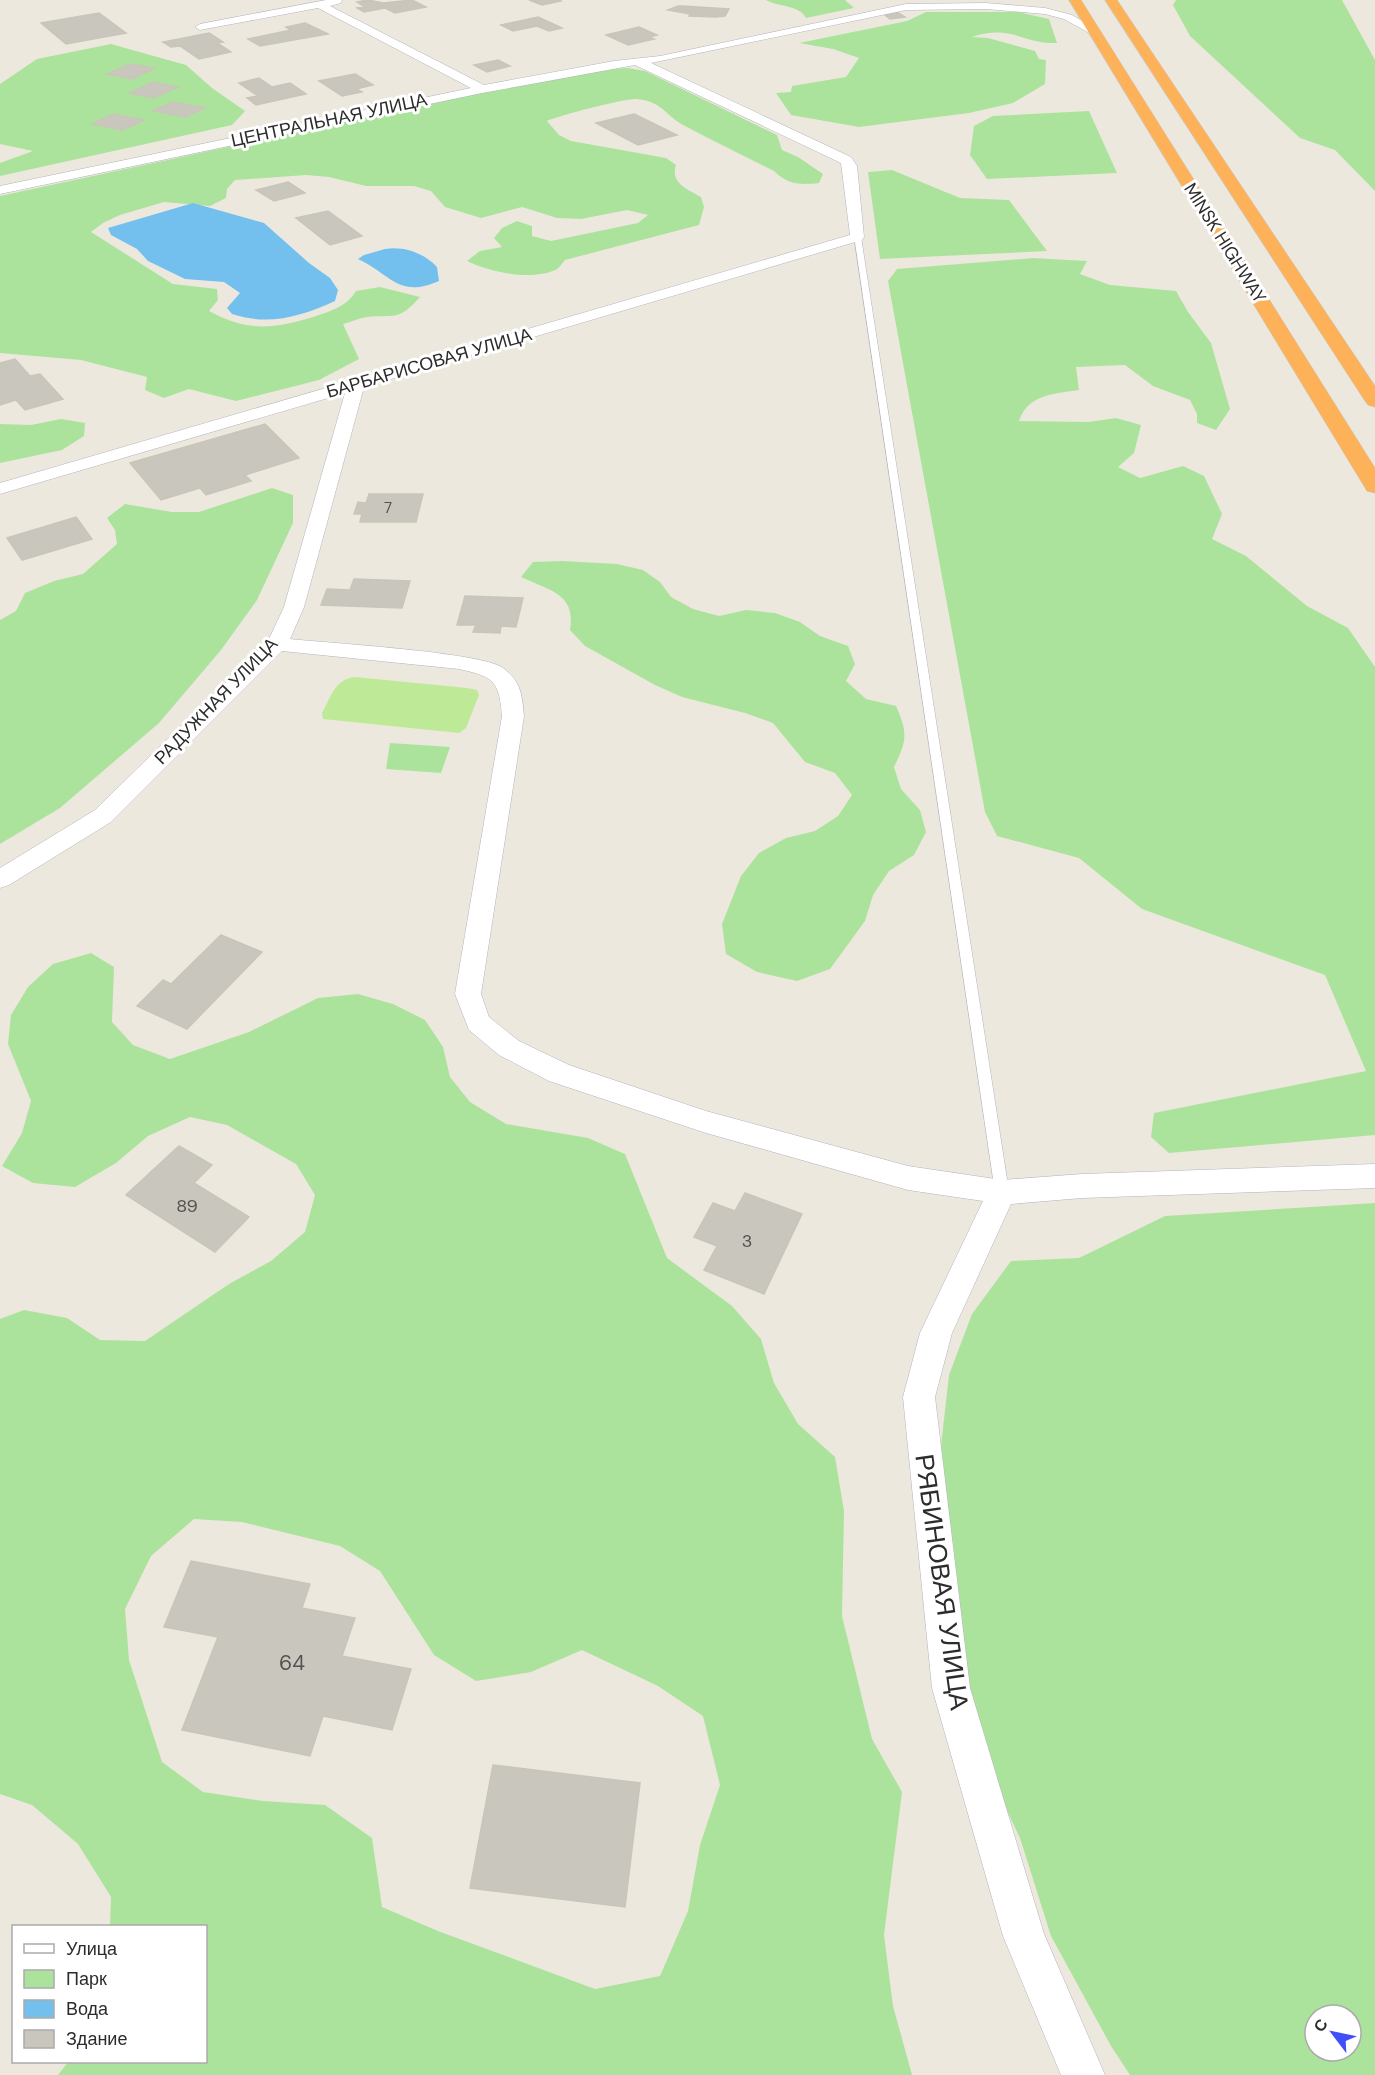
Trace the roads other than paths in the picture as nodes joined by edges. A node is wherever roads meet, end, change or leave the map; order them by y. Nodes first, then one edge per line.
1 (340, 0) edge
2 (1075, 0) edge
3 (1111, 0) edge
4 (978, 3) edge
5 (319, 4) junction
6 (901, 5) edge
7 (200, 27) dead end
8 (1095, 32) junction
9 (636, 62) junction
10 (482, 89) junction
11 (0, 190) edge
12 (857, 237) junction
13 (356, 384) junction
14 (1375, 401) edge
15 (1375, 486) edge
16 (0, 489) edge
17 (277, 644) junction
18 (0, 879) edge
19 (1375, 1176) edge
20 (1002, 1192) junction
21 (1083, 2075) edge

1 - 5 street
2 - 8 highway, MINSK HIGHWAY
3 - 14 highway, MINSK HIGHWAY
4 - 6 street, ЦЕНТРАЛЬНАЯ УЛИЦА
4 - 8 street, ЦЕНТРАЛЬНАЯ УЛИЦА
5 - 7 street
5 - 10 street
6 - 9 street, ЦЕНТРАЛЬНАЯ УЛИЦА
8 - 15 highway, MINSK HIGHWAY
9 - 10 street, ЦЕНТРАЛЬНАЯ УЛИЦА
9 - 12 street
10 - 11 street, ЦЕНТРАЛЬНАЯ УЛИЦА
12 - 13 street, БАРБАРИСОВАЯ УЛИЦА
12 - 20 lane
13 - 16 street, БАРБАРИСОВАЯ УЛИЦА
13 - 17 street, РАДУЖНАЯ УЛИЦА
17 - 18 street, РАДУЖНАЯ УЛИЦА
17 - 20 street
19 - 20 street
20 - 21 street, РЯБИНОВАЯ УЛИЦА

